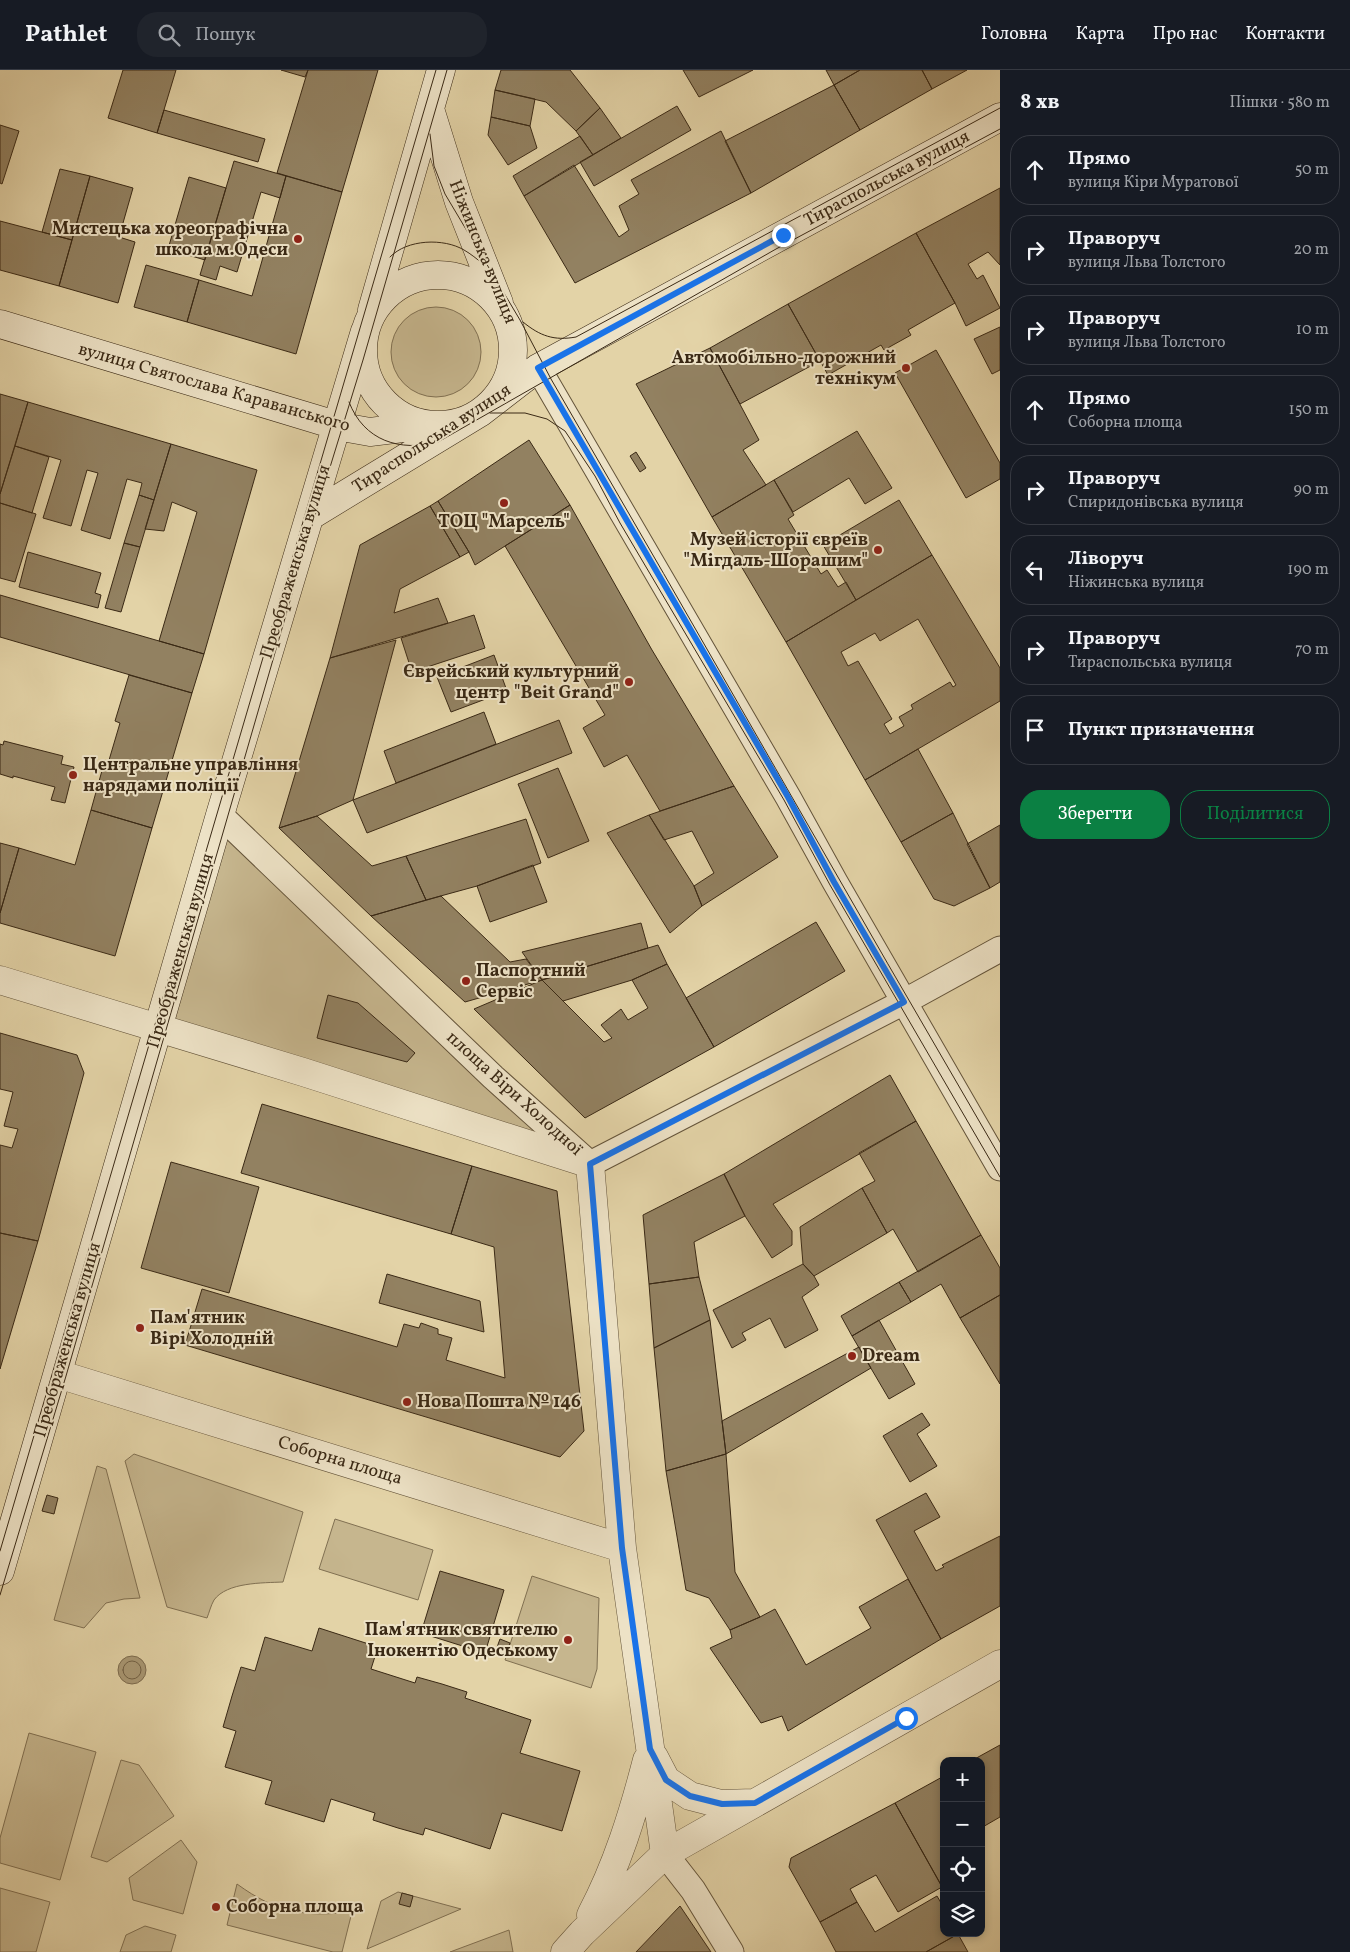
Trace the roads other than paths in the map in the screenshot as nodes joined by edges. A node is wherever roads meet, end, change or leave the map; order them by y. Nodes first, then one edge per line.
1 (441, 70) edge
2 (430, 109) junction
3 (1000, 118) edge
4 (505, 316) junction
5 (0, 324) edge
6 (368, 324) junction
7 (538, 368) junction
8 (481, 412) junction
9 (430, 425) junction
10 (336, 426) junction
11 (310, 516) junction
12 (220, 815) junction
13 (1000, 949) edge
14 (0, 980) edge
15 (904, 1002) junction
16 (159, 1028) junction
17 (590, 1164) junction
18 (1000, 1168) edge
19 (58, 1374) junction
20 (622, 1548) junction
21 (0, 1571) edge
22 (1000, 1664) edge
23 (650, 1749) junction
24 (755, 1803) junction
25 (665, 1854) junction
26 (573, 1943) edge
27 (730, 1952) edge

1 - 2 main road, Преображенська вулиця
2 - 4 main road, Ніжинська вулиця
2 - 6 main road, Преображенська вулиця
3 - 7 main road, Тираспольська вулиця
4 - 6 main road
4 - 7 main road, Ніжинська вулиця
4 - 8 main road
5 - 10 main road, вулиця Святослава Караванського
6 - 9 main road
6 - 10 main road, Преображенська вулиця
7 - 8 main road, Тираспольська вулиця
7 - 15 street, Ніжинська вулиця
8 - 9 main road
8 - 11 main road, Тираспольська вулиця
9 - 10 main road, вулиця Святослава Караванського
10 - 11 main road, Преображенська вулиця
11 - 12 main road, Преображенська вулиця
12 - 16 main road, Преображенська вулиця
12 - 17 street, площа Віри Холодної
13 - 15 street
14 - 16 main road, площа Віри Холодної
15 - 17 street
15 - 18 street, Ніжинська вулиця
16 - 17 main road, площа Віри Холодної
16 - 19 main road, Преображенська вулиця
17 - 20 main road
19 - 20 main road, Соборна площа
19 - 21 main road, Преображенська вулиця
20 - 23 main road
22 - 24 main road
23 - 24 main road
23 - 25 main road
23 - 26 main road
24 - 25 main road
25 - 26 main road
25 - 27 street

